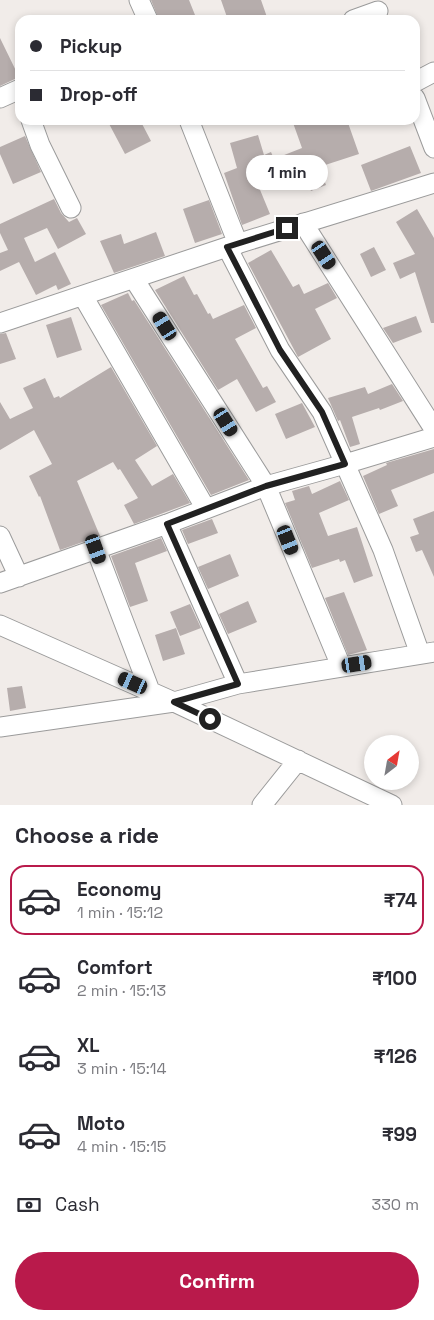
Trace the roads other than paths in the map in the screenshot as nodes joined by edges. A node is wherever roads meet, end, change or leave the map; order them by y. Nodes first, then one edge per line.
1 (378, 10) edge
2 (366, 15) edge
3 (434, 72) edge
4 (420, 79) edge
5 (15, 91) edge
6 (0, 98) edge
7 (420, 111) edge
8 (33, 125) edge
9 (191, 125) edge
10 (434, 148) edge
11 (434, 183) edge
12 (71, 208) dead end
13 (304, 223) junction
14 (232, 246) junction
15 (134, 279) junction
16 (83, 296) junction
17 (0, 323) edge
18 (434, 429) edge
19 (434, 437) edge
20 (345, 464) junction
21 (266, 486) junction
22 (206, 509) junction
23 (167, 524) junction
24 (0, 536) edge
25 (96, 549) junction
26 (19, 577) junction
27 (0, 583) edge
28 (0, 625) edge
29 (427, 653) edge
30 (341, 666) junction
31 (238, 684) junction
32 (150, 691) junction
33 (174, 702) junction
34 (0, 727) edge
35 (298, 760) junction
36 (262, 805) edge
37 (392, 805) edge

1 - 2 street
3 - 4 street
5 - 6 street
7 - 10 street
8 - 12 street
9 - 14 street
11 - 13 street
13 - 14 street
13 - 18 street
14 - 15 street
14 - 20 street
15 - 16 street
15 - 21 street
16 - 17 street
16 - 22 street
19 - 20 street
20 - 21 street
20 - 29 street
21 - 22 street
21 - 30 street
22 - 23 street
23 - 25 street
23 - 31 street
24 - 26 street
25 - 26 street
25 - 32 street
26 - 27 street
28 - 32 street
29 - 30 street
30 - 31 street
31 - 33 street
32 - 33 street
33 - 34 street
33 - 35 street
35 - 36 street
35 - 37 street

